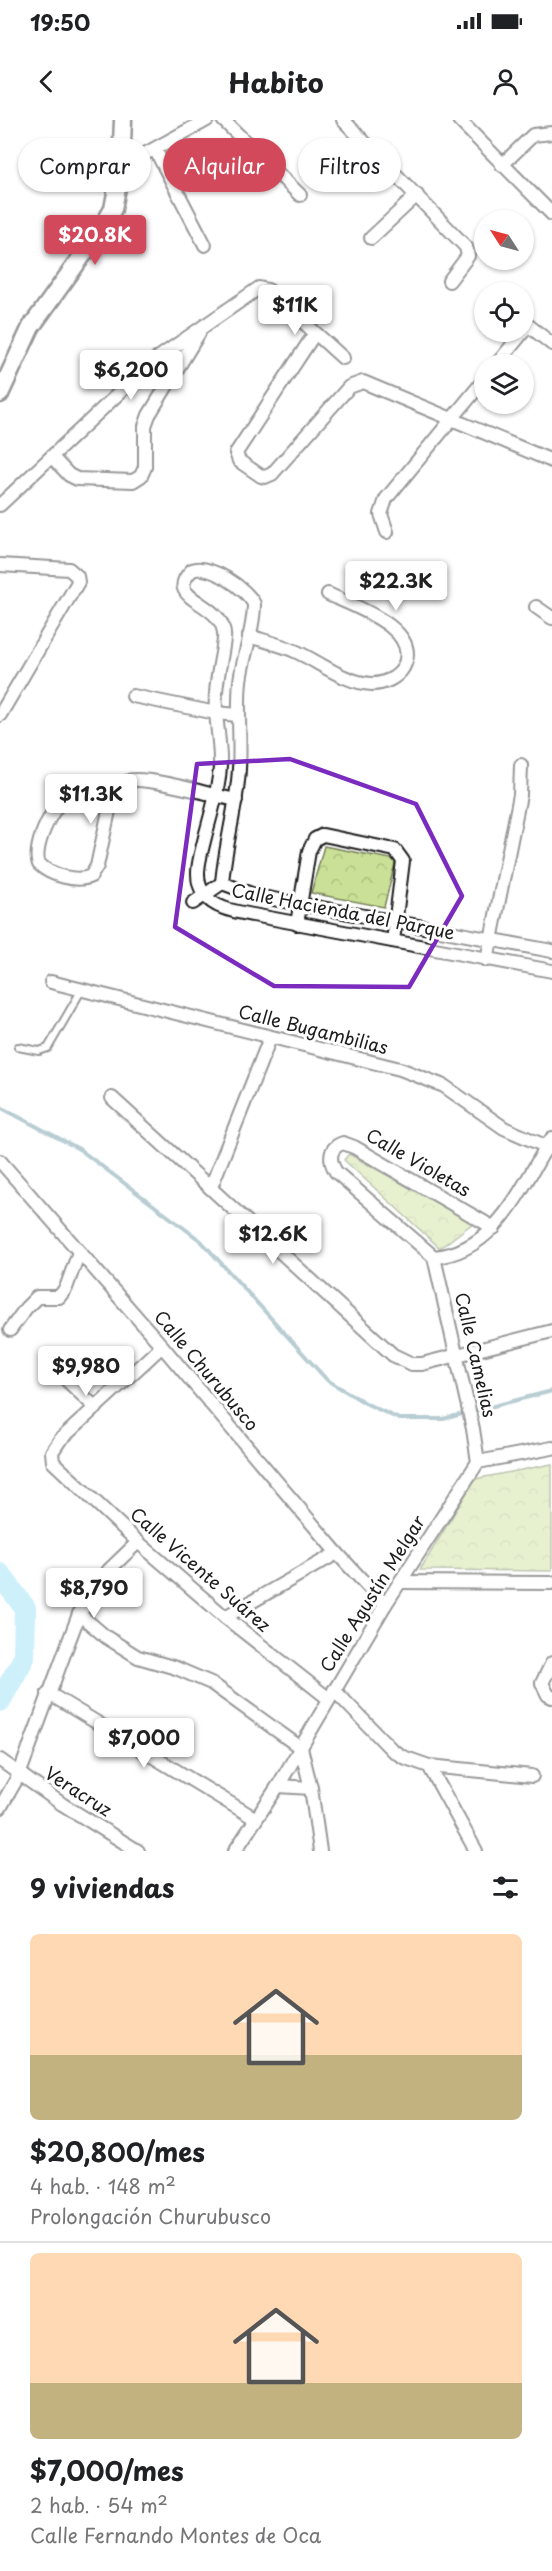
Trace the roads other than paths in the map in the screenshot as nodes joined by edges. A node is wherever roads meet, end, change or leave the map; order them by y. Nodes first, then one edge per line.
1 (123, 120) edge
2 (207, 120) edge
3 (223, 120) edge
4 (343, 120) edge
5 (459, 120) edge
6 (552, 133) edge
7 (122, 138) edge
8 (155, 149) junction
9 (151, 151) edge
10 (502, 165) junction
11 (117, 192) edge
12 (300, 195) dead end
13 (417, 195) junction
14 (552, 214) edge
15 (371, 238) dead end
16 (205, 245) dead end
17 (449, 281) dead end
18 (201, 330) junction
19 (315, 333) junction
20 (534, 333) edge
21 (552, 344) edge
22 (343, 358) dead end
23 (474, 393) edge
24 (0, 394) edge
25 (453, 420) junction
26 (52, 457) junction
27 (552, 460) edge
28 (0, 505) edge
29 (387, 532) dead end
30 (0, 565) edge
31 (328, 594) dead end
32 (536, 607) dead end
33 (552, 618) edge
34 (249, 636) junction
35 (134, 696) dead end
36 (216, 713) junction
37 (0, 715) edge
38 (238, 715) junction
39 (520, 765) dead end
40 (215, 796) junction
41 (112, 797) junction
42 (236, 800) junction
43 (222, 883) junction
44 (204, 895) junction
45 (193, 903) dead end
46 (300, 903) junction
47 (396, 921) junction
48 (297, 924) junction
49 (490, 939) junction
50 (393, 941) junction
51 (552, 951) edge
52 (487, 960) junction
53 (552, 971) edge
54 (51, 982) dead end
55 (81, 991) junction
56 (270, 1038) junction
57 (18, 1047) dead end
58 (112, 1098) dead end
59 (550, 1145) edge
60 (0, 1161) edge
61 (211, 1187) junction
62 (494, 1228) junction
63 (79, 1252) junction
64 (434, 1257) junction
65 (10, 1330) dead end
66 (552, 1331) edge
67 (162, 1346) junction
68 (457, 1357) junction
69 (57, 1371) dead end
70 (96, 1408) junction
71 (552, 1448) edge
72 (478, 1462) junction
73 (138, 1542) junction
74 (337, 1553) junction
75 (401, 1582) junction
76 (552, 1583) edge
77 (385, 1605) junction
78 (79, 1614) junction
79 (225, 1617) junction
80 (552, 1664) edge
81 (48, 1693) junction
82 (331, 1694) junction
83 (552, 1697) edge
84 (301, 1748) junction
85 (3, 1762) edge
86 (429, 1766) junction
87 (19, 1775) junction
88 (532, 1776) dead end
89 (278, 1786) junction
90 (311, 1788) junction
91 (0, 1808) edge
92 (256, 1819) junction
93 (138, 1851) edge
94 (235, 1851) edge
95 (320, 1851) edge
96 (476, 1851) edge

1 - 7 main road
2 - 8 street
3 - 12 street
4 - 13 street
5 - 10 street
6 - 10 street
8 - 9 street
8 - 16 street
10 - 14 street
11 - 24 main road
13 - 15 street
13 - 17 street
18 - 19 street
18 - 26 street
18 - 26 street
19 - 22 street
19 - 25 street
20 - 21 street
23 - 25 street
25 - 27 street
25 - 29 street
26 - 28 street
30 - 37 street
31 - 34 street
32 - 33 street
34 - 36 street, Calle Hacienda del Parque
34 - 38 street, Calle Hacienda del Parque
35 - 36 street
36 - 38 street
36 - 40 street, Calle Hacienda del Parque
38 - 42 street, Calle Hacienda del Parque
39 - 49 street
40 - 41 street
40 - 42 street
40 - 44 street, Calle Hacienda del Parque
41 - 41 street
42 - 43 street, Calle Hacienda del Parque
43 - 44 street, Calle Hacienda del Parque
43 - 46 street, Calle Hacienda del Parque
44 - 45 street, Calle Hacienda del Parque
44 - 48 street, Calle Hacienda del Parque
46 - 47 street, Calle Hacienda del Parque
46 - 47 street
46 - 48 street
47 - 49 street, Calle Hacienda del Parque
47 - 50 street
48 - 50 street, Calle Hacienda del Parque
49 - 51 street, Calle Hacienda del Parque
49 - 52 street
50 - 52 street, Calle Hacienda del Parque
52 - 53 street, Calle Hacienda del Parque
54 - 55 street, Calle Bugambilias
55 - 56 street, Calle Bugambilias
55 - 57 lane
56 - 59 street, Calle Bugambilias
56 - 61 street
58 - 61 street
59 - 62 street
60 - 63 street, Calle Churubusco
61 - 68 street
62 - 64 street
62 - 64 street, Calle Violetas
63 - 65 street
63 - 67 street, Calle Churubusco
64 - 68 street, Calle Camelias
66 - 68 street
67 - 70 street
67 - 74 street, Calle Churubusco
68 - 72 street, Calle Camelias
69 - 70 street
70 - 73 street, Calle Vicente Suárez
71 - 72 street
72 - 75 street, Calle Agustín Melgar
73 - 78 street
73 - 79 street, Calle Vicente Suárez
74 - 77 street, Calle Churubusco
74 - 79 street
75 - 76 street
75 - 77 street, Calle Agustín Melgar
77 - 82 street, Calle Agustín Melgar
78 - 81 street
78 - 84 street
79 - 82 street, Calle Vicente Suárez
80 - 83 street
81 - 87 street
81 - 92 street
82 - 84 street, Calle Agustín Melgar
82 - 86 street, Calle Vicente Suárez
84 - 89 street, Calle Agustín Melgar
84 - 90 street
85 - 87 street, Veracruz
86 - 88 street, Calle Vicente Suárez
86 - 96 street
87 - 91 street
87 - 93 street, Veracruz
89 - 90 street
89 - 92 street, Calle Agustín Melgar
90 - 95 street
92 - 94 street, Calle Agustín Melgar

